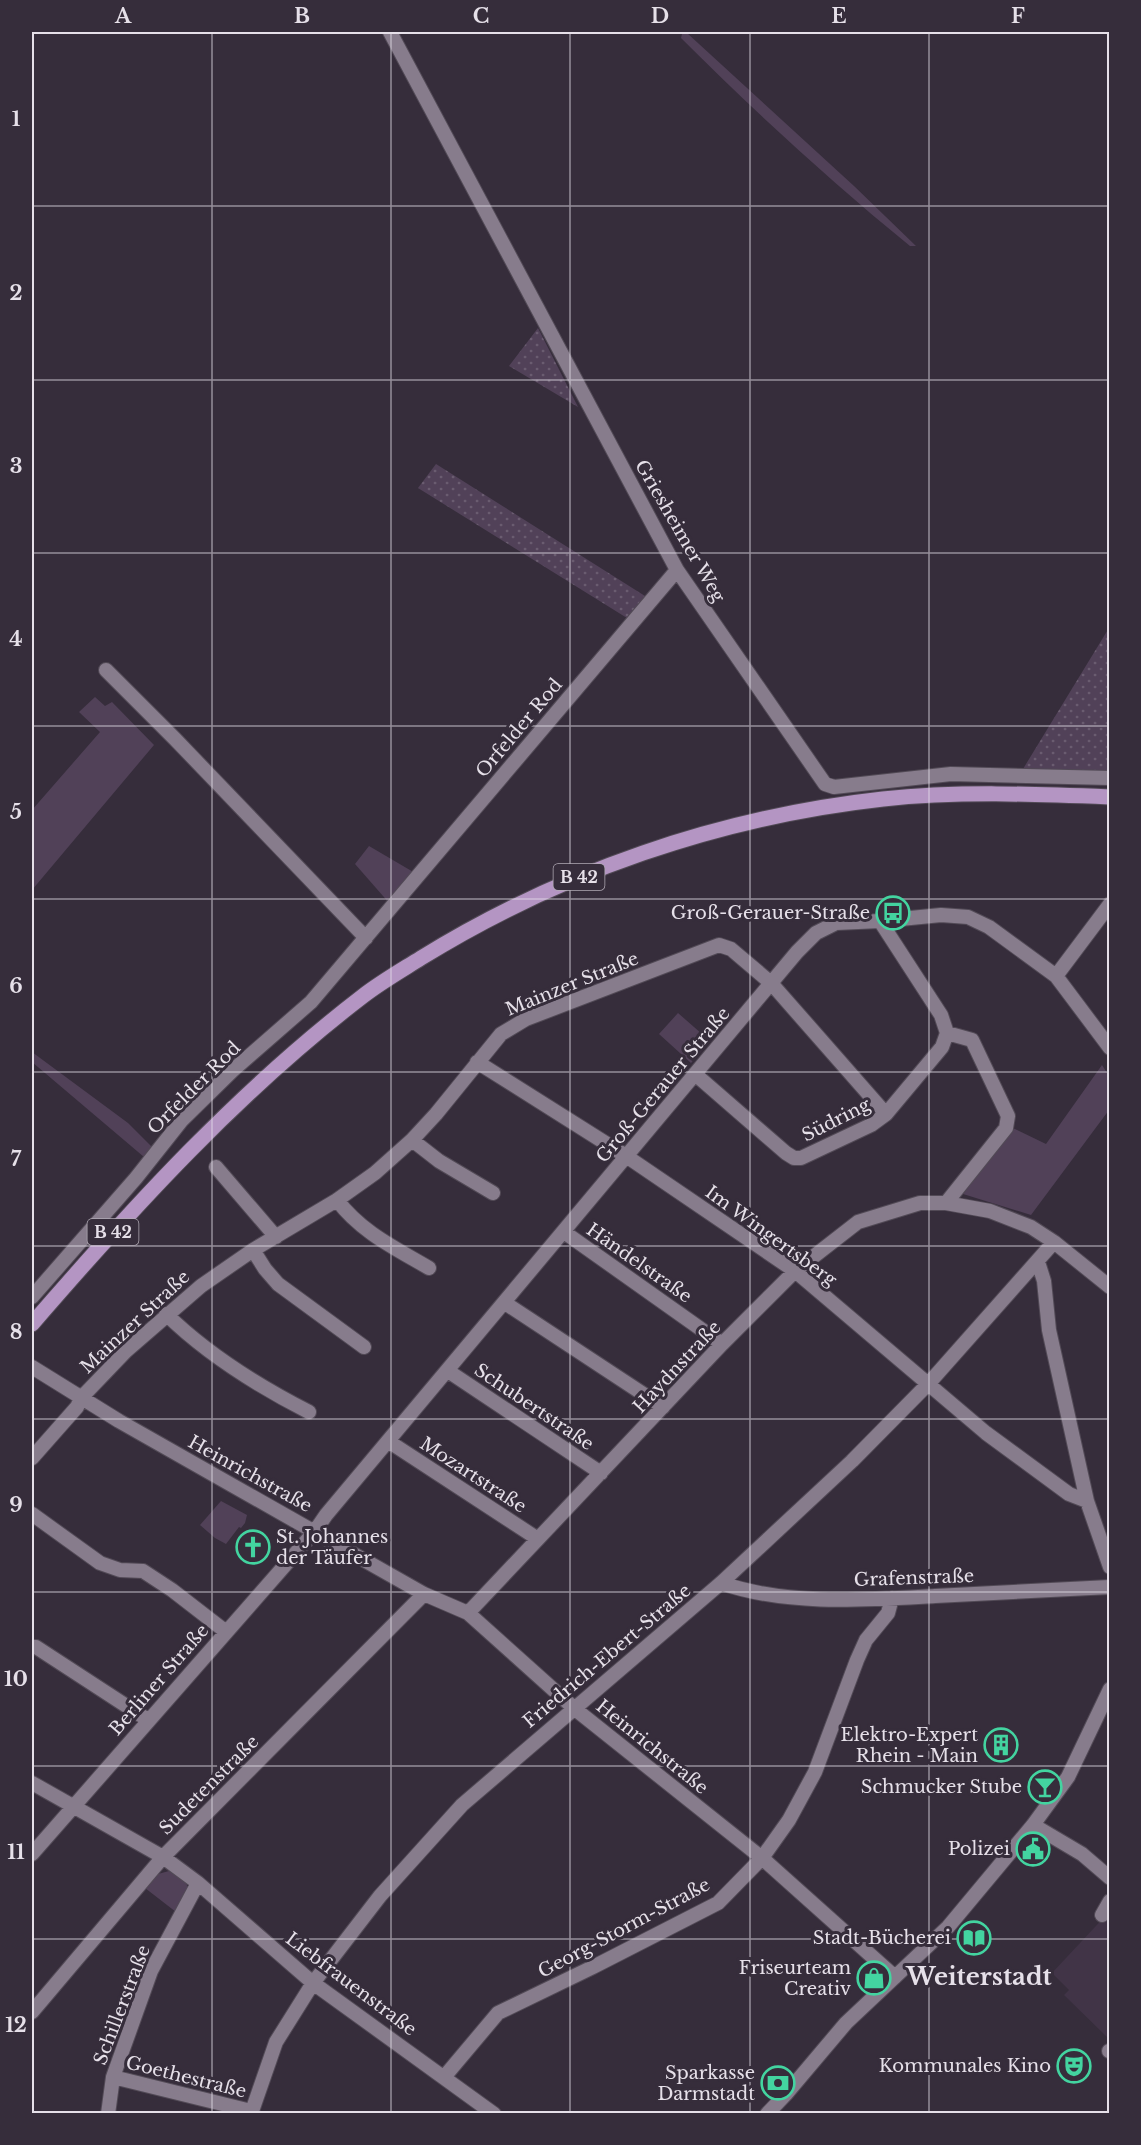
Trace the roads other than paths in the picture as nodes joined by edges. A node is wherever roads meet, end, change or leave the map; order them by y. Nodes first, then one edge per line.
1 (390, 32) edge
2 (677, 570) junction
3 (106, 670) dead end
4 (1110, 778) edge
5 (1110, 797) edge
6 (1110, 904) edge
7 (879, 921) junction
8 (366, 938) junction
9 (1056, 976) junction
10 (771, 983) junction
11 (946, 1034) junction
12 (1110, 1047) edge
13 (477, 1062) junction
14 (695, 1074) junction
15 (886, 1114) junction
16 (412, 1140) junction
17 (626, 1156) junction
18 (216, 1167) dead end
19 (493, 1193) dead end
20 (337, 1200) junction
21 (946, 1203) junction
22 (564, 1232) junction
23 (276, 1237) junction
24 (1054, 1242) junction
25 (253, 1250) junction
26 (1038, 1262) junction
27 (429, 1268) dead end
28 (795, 1271) junction
29 (1110, 1287) edge
30 (32, 1298) edge
31 (505, 1303) junction
32 (166, 1314) junction
33 (32, 1324) edge
34 (722, 1344) junction
35 (364, 1347) dead end
36 (32, 1367) edge
37 (448, 1371) junction
38 (929, 1383) junction
39 (81, 1398) junction
40 (663, 1407) junction
41 (309, 1412) dead end
42 (388, 1441) junction
43 (32, 1458) edge
44 (600, 1473) junction
45 (1087, 1501) junction
46 (32, 1514) edge
47 (315, 1531) junction
48 (538, 1539) junction
49 (1110, 1567) edge
50 (721, 1583) junction
51 (1110, 1587) edge
52 (424, 1594) junction
53 (892, 1598) junction
54 (468, 1613) junction
55 (225, 1631) junction
56 (32, 1647) edge
57 (1110, 1689) edge
58 (575, 1709) junction
59 (148, 1720) junction
60 (32, 1784) edge
61 (72, 1807) junction
62 (1033, 1825) junction
63 (32, 1854) edge
64 (163, 1857) junction
65 (762, 1858) junction
66 (1110, 1878) edge
67 (198, 1883) junction
68 (1110, 1901) edge
69 (1102, 1915) dead end
70 (895, 1977) junction
71 (313, 1983) junction
72 (32, 2012) edge
73 (445, 2076) junction
74 (112, 2077) junction
75 (251, 2112) edge
76 (768, 2113) edge
77 (108, 2114) edge
78 (494, 2114) edge

1 - 2 street, Griesheimer Weg
2 - 4 street, Griesheimer Weg
2 - 8 street, Orfelder Rod
3 - 8 street
5 - 33 main road, B 42
6 - 9 street
7 - 9 street, Groß-Gerauer Straße
7 - 10 street, Groß-Gerauer Straße
7 - 11 street
8 - 30 street, Orfelder Rod
9 - 12 street, Groß-Gerauer Straße
10 - 13 street, Mainzer Straße
10 - 14 street, Groß-Gerauer Straße
10 - 15 street, Mainzer Straße
11 - 15 street, Südring
11 - 21 street
13 - 16 street, Mainzer Straße
13 - 17 street, Im Wingertsberg
14 - 15 street, Südring
14 - 17 street, Groß-Gerauer Straße
16 - 19 street
16 - 20 street, Mainzer Straße
17 - 22 street, Groß-Gerauer Straße
17 - 28 street, Im Wingertsberg
18 - 23 street
20 - 23 street, Mainzer Straße
20 - 27 street
21 - 24 street, Haydnstraße
21 - 28 street, Haydnstraße
22 - 31 street, Groß-Gerauer Straße
22 - 34 street, Händelstraße
23 - 25 street, Mainzer Straße
24 - 26 street, Friedrich-Ebert-Straße
24 - 29 street, Haydnstraße
25 - 32 street, Mainzer Straße
25 - 35 street
26 - 38 street, Friedrich-Ebert-Straße
26 - 45 street
28 - 34 street, Haydnstraße
28 - 38 street, Im Wingertsberg
31 - 37 street, Groß-Gerauer Straße
31 - 40 street
32 - 39 street, Mainzer Straße
32 - 41 street
34 - 40 street, Haydnstraße
36 - 39 street, Heinrichstraße
37 - 42 street, Groß-Gerauer Straße
37 - 44 street, Schubertstraße
38 - 45 street, Im Wingertsberg
38 - 50 street, Friedrich-Ebert-Straße
39 - 43 street, Mainzer Straße
39 - 47 street, Heinrichstraße
40 - 44 street, Haydnstraße
42 - 47 street, Groß-Gerauer Straße
42 - 48 street, Mozartstraße
44 - 48 street, Haydnstraße
45 - 49 street
46 - 55 street
47 - 52 street, Heinrichstraße
47 - 55 street, Berliner Straße
48 - 54 street, Haydnstraße
50 - 53 street, Grafenstraße
50 - 58 street, Friedrich-Ebert-Straße
51 - 53 street, Grafenstraße
52 - 54 street, Heinrichstraße
52 - 64 street, Sudetenstraße
53 - 65 street, Georg-Storm-Straße
54 - 58 street, Heinrichstraße
55 - 59 street, Berliner Straße
56 - 59 street
57 - 62 street
58 - 65 street, Heinrichstraße
58 - 71 street, Friedrich-Ebert-Straße
59 - 61 street, Berliner Straße
60 - 61 street, Liebfrauenstraße
61 - 63 street, Berliner Straße
61 - 64 street, Liebfrauenstraße
62 - 66 street
62 - 70 street
64 - 67 street, Liebfrauenstraße
64 - 72 street, Sudetenstraße
65 - 70 street, Heinrichstraße
65 - 73 street, Georg-Storm-Straße
67 - 71 street, Liebfrauenstraße
67 - 74 street, Schillerstraße
68 - 69 street
70 - 76 street
71 - 73 street, Liebfrauenstraße
71 - 75 street, Friedrich-Ebert-Straße
73 - 78 street, Liebfrauenstraße
74 - 75 street, Goethestraße
74 - 77 street, Schillerstraße

